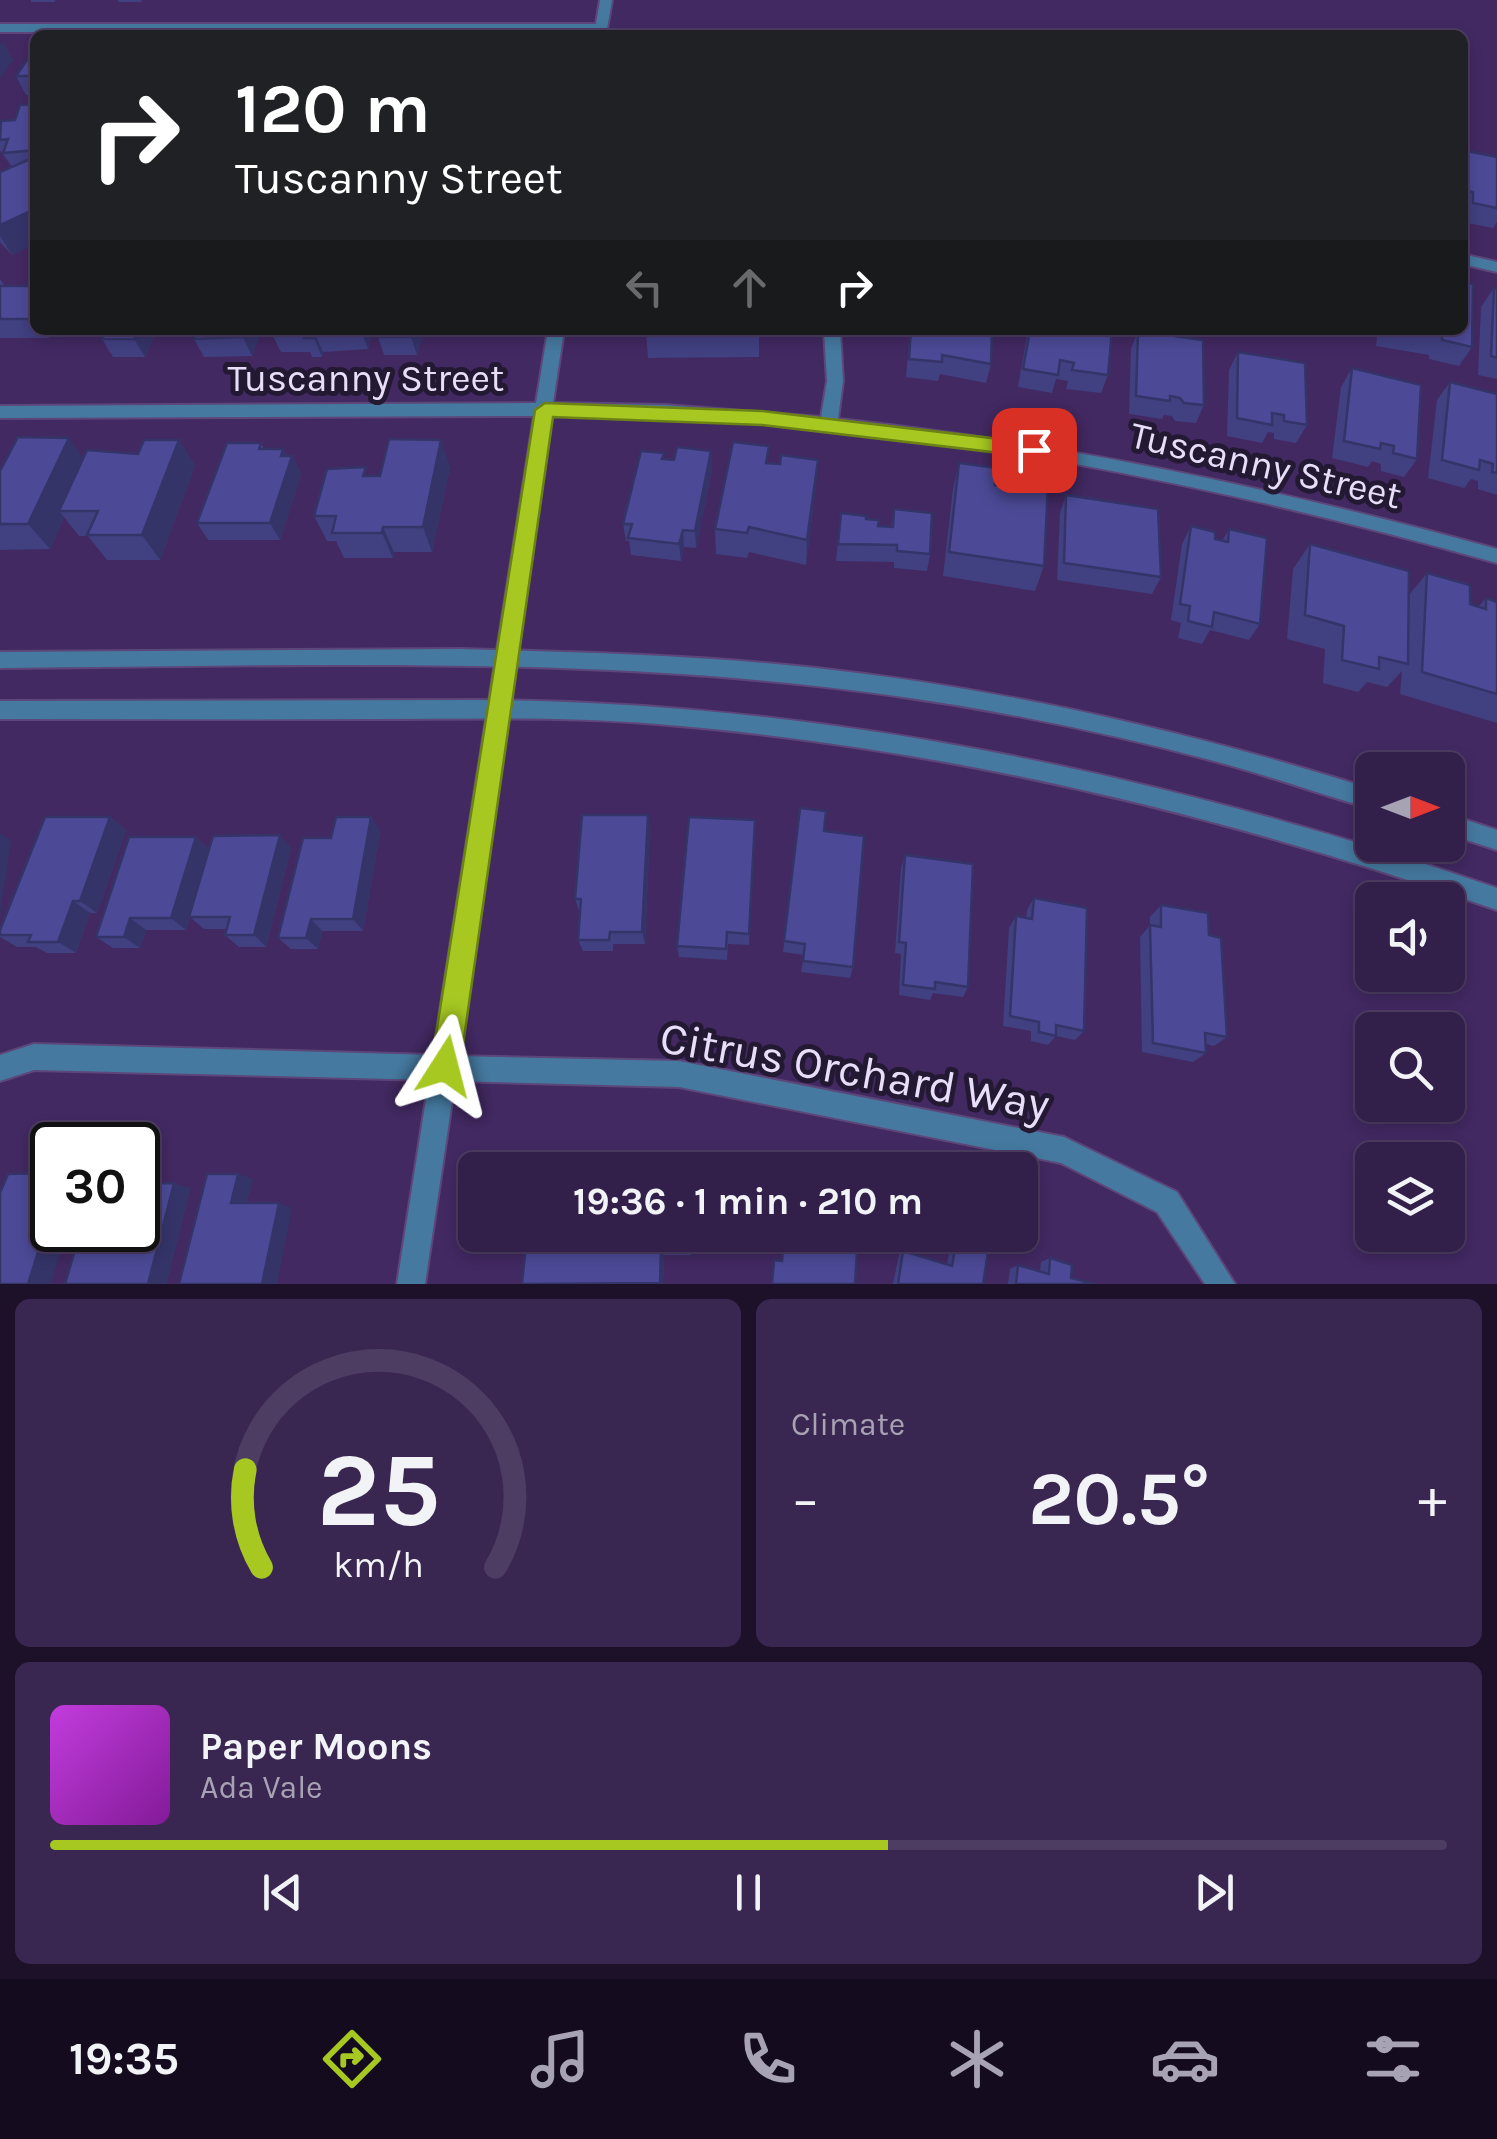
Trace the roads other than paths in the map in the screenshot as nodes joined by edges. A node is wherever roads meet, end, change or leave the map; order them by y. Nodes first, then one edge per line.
1 (606, 0) edge
2 (0, 28) edge
3 (136, 30) edge
4 (600, 30) edge
5 (1468, 260) edge
6 (1497, 267) edge
7 (555, 335) edge
8 (832, 335) edge
9 (545, 410) junction
10 (0, 412) edge
11 (829, 424) junction
12 (1497, 556) edge
13 (507, 659) junction
14 (0, 660) edge
15 (500, 709) junction
16 (0, 710) edge
17 (1355, 794) edge
18 (1465, 830) edge
19 (1497, 840) edge
20 (1497, 900) edge
21 (445, 1066) junction
22 (0, 1068) edge
23 (411, 1284) edge
24 (1221, 1284) edge

1 - 4 street
2 - 3 street
5 - 6 street
7 - 9 street
8 - 11 street
9 - 10 street, Tuscanny Street
9 - 11 street, Tuscanny Street
9 - 13 street
11 - 12 street, Tuscanny Street
13 - 14 street
13 - 15 street
13 - 17 street
15 - 16 street
15 - 20 street
15 - 21 street
18 - 19 street
21 - 22 street, Citrus Orchard Way
21 - 23 street
21 - 24 street, Citrus Orchard Way

